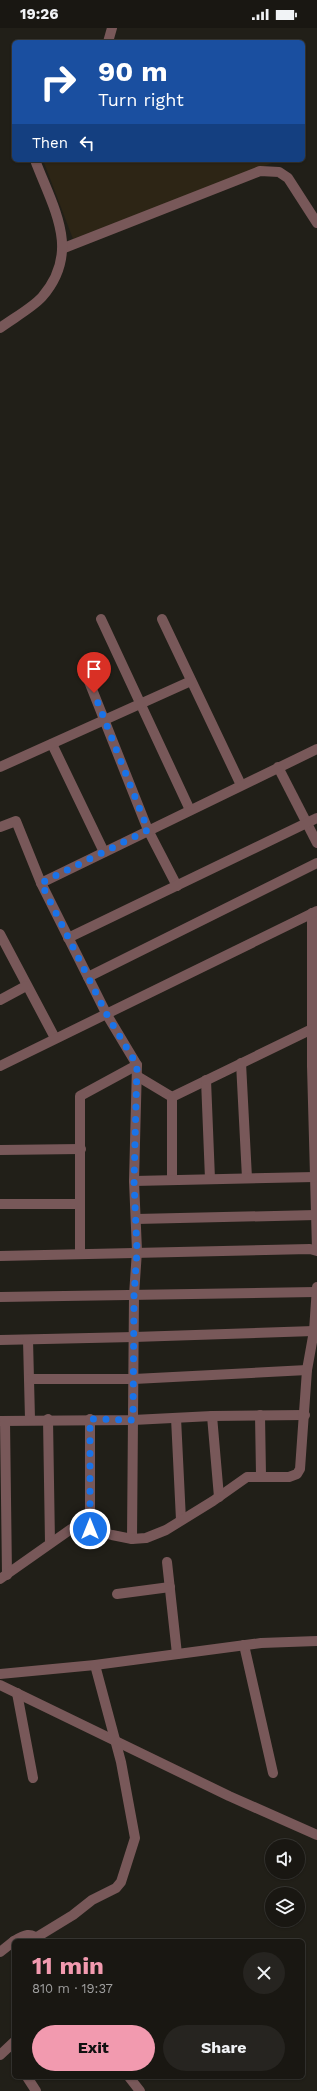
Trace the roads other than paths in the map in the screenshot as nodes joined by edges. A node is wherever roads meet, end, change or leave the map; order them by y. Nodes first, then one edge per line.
1 (112, 28) edge
2 (109, 40) edge
3 (36, 162) edge
4 (317, 223) edge
5 (64, 248) junction
6 (0, 328) edge
7 (162, 619) dead end
8 (101, 620) dead end
9 (88, 679) dead end
10 (191, 681) junction
11 (140, 704) junction
12 (104, 720) junction
13 (52, 744) junction
14 (317, 749) edge
15 (0, 767) edge
16 (278, 767) junction
17 (241, 785) junction
18 (190, 810) junction
19 (317, 818) edge
20 (307, 823) junction
21 (0, 827) edge
22 (148, 830) junction
23 (317, 843) edge
24 (104, 852) junction
25 (317, 863) edge
26 (41, 883) junction
27 (177, 886) junction
28 (314, 912) edge
29 (0, 934) edge
30 (68, 938) junction
31 (314, 940) edge
32 (88, 978) junction
33 (26, 986) junction
34 (0, 1000) edge
35 (107, 1015) junction
36 (314, 1029) edge
37 (55, 1038) junction
38 (241, 1063) junction
39 (137, 1065) junction
40 (0, 1066) edge
41 (315, 1066) edge
42 (137, 1076) junction
43 (206, 1080) junction
44 (172, 1097) junction
45 (81, 1149) junction
46 (0, 1150) edge
47 (315, 1177) junction
48 (246, 1178) junction
49 (210, 1179) junction
50 (172, 1180) junction
51 (134, 1181) junction
52 (0, 1204) edge
53 (78, 1204) junction
54 (316, 1215) junction
55 (136, 1219) junction
56 (317, 1250) edge
57 (137, 1251) junction
58 (80, 1253) junction
59 (0, 1256) edge
60 (317, 1287) edge
61 (316, 1292) edge
62 (134, 1295) junction
63 (0, 1297) edge
64 (314, 1331) junction
65 (134, 1337) junction
66 (0, 1340) edge
67 (28, 1340) junction
68 (307, 1370) junction
69 (29, 1379) junction
70 (134, 1379) junction
71 (305, 1415) junction
72 (212, 1416) junction
73 (260, 1416) junction
74 (176, 1418) junction
75 (30, 1419) junction
76 (48, 1419) junction
77 (90, 1419) junction
78 (133, 1420) junction
79 (2, 1421) edge
80 (261, 1475) junction
81 (219, 1497) junction
82 (181, 1520) junction
83 (90, 1529) junction
84 (132, 1539) junction
85 (50, 1543) junction
86 (167, 1562) dead end
87 (4, 1577) edge
88 (170, 1587) junction
89 (117, 1594) dead end
90 (317, 1641) edge
91 (244, 1645) junction
92 (177, 1654) junction
93 (94, 1665) junction
94 (0, 1674) edge
95 (0, 1685) edge
96 (17, 1693) junction
97 (114, 1741) junction
98 (273, 1773) dead end
99 (33, 1778) dead end
100 (317, 1835) edge
101 (17, 1939) edge
102 (38, 1939) edge
103 (12, 1943) edge
104 (0, 1952) edge
105 (12, 2048) edge
106 (0, 2054) edge
107 (28, 2079) edge
108 (131, 2079) edge
109 (36, 2091) edge
110 (140, 2091) edge

1 - 2 street
3 - 5 street
4 - 5 street
5 - 6 street
7 - 10 street
8 - 11 street
9 - 12 street
10 - 11 street
10 - 17 street
11 - 12 street
11 - 18 street
12 - 13 street
12 - 22 street
13 - 15 street
13 - 24 street
14 - 16 street
16 - 17 street
16 - 20 street
17 - 18 street
18 - 22 street
19 - 20 street
20 - 23 street
20 - 27 street
21 - 26 street
22 - 24 street
22 - 27 street
24 - 26 street
25 - 32 street
26 - 30 street
27 - 30 street
28 - 31 street
28 - 35 street
29 - 33 street
30 - 32 street
31 - 36 street
32 - 35 street
33 - 34 street
33 - 37 street
35 - 37 street
35 - 39 street
36 - 38 street
36 - 41 street
37 - 40 street
38 - 43 street
38 - 48 street
39 - 42 street
39 - 45 street
41 - 47 street
42 - 44 street
42 - 51 street
43 - 44 street
43 - 49 street
44 - 50 street
45 - 46 street
45 - 53 street
47 - 48 street
47 - 54 street
48 - 49 street
49 - 50 street
50 - 51 street
51 - 55 street
52 - 53 street
53 - 58 street
54 - 55 street
54 - 56 street
55 - 57 street
56 - 57 street
57 - 58 street
57 - 62 street
58 - 59 street
60 - 61 street
61 - 62 street
61 - 64 street
62 - 63 street
62 - 65 street
64 - 65 street
64 - 68 street
65 - 67 street
65 - 70 street
66 - 67 street
67 - 69 street
68 - 70 street
68 - 71 street
69 - 70 street
69 - 75 street
70 - 78 street
71 - 73 street
71 - 80 street
72 - 73 street
72 - 74 street
72 - 81 street
73 - 80 street
74 - 78 street
74 - 82 street
75 - 76 street
75 - 79 street
76 - 77 street
76 - 85 street
77 - 78 street
77 - 83 street
78 - 84 street
79 - 87 street
80 - 81 street
81 - 82 street
82 - 84 street
83 - 84 street
83 - 85 street
85 - 87 street
86 - 88 street
88 - 89 street
88 - 92 street
90 - 91 street
91 - 92 street
91 - 98 street
92 - 93 street
93 - 94 street
93 - 97 street
95 - 96 street
96 - 97 street
96 - 99 street
97 - 100 street
97 - 102 street
101 - 102 street
103 - 104 street
105 - 106 street
107 - 109 street
108 - 110 street

